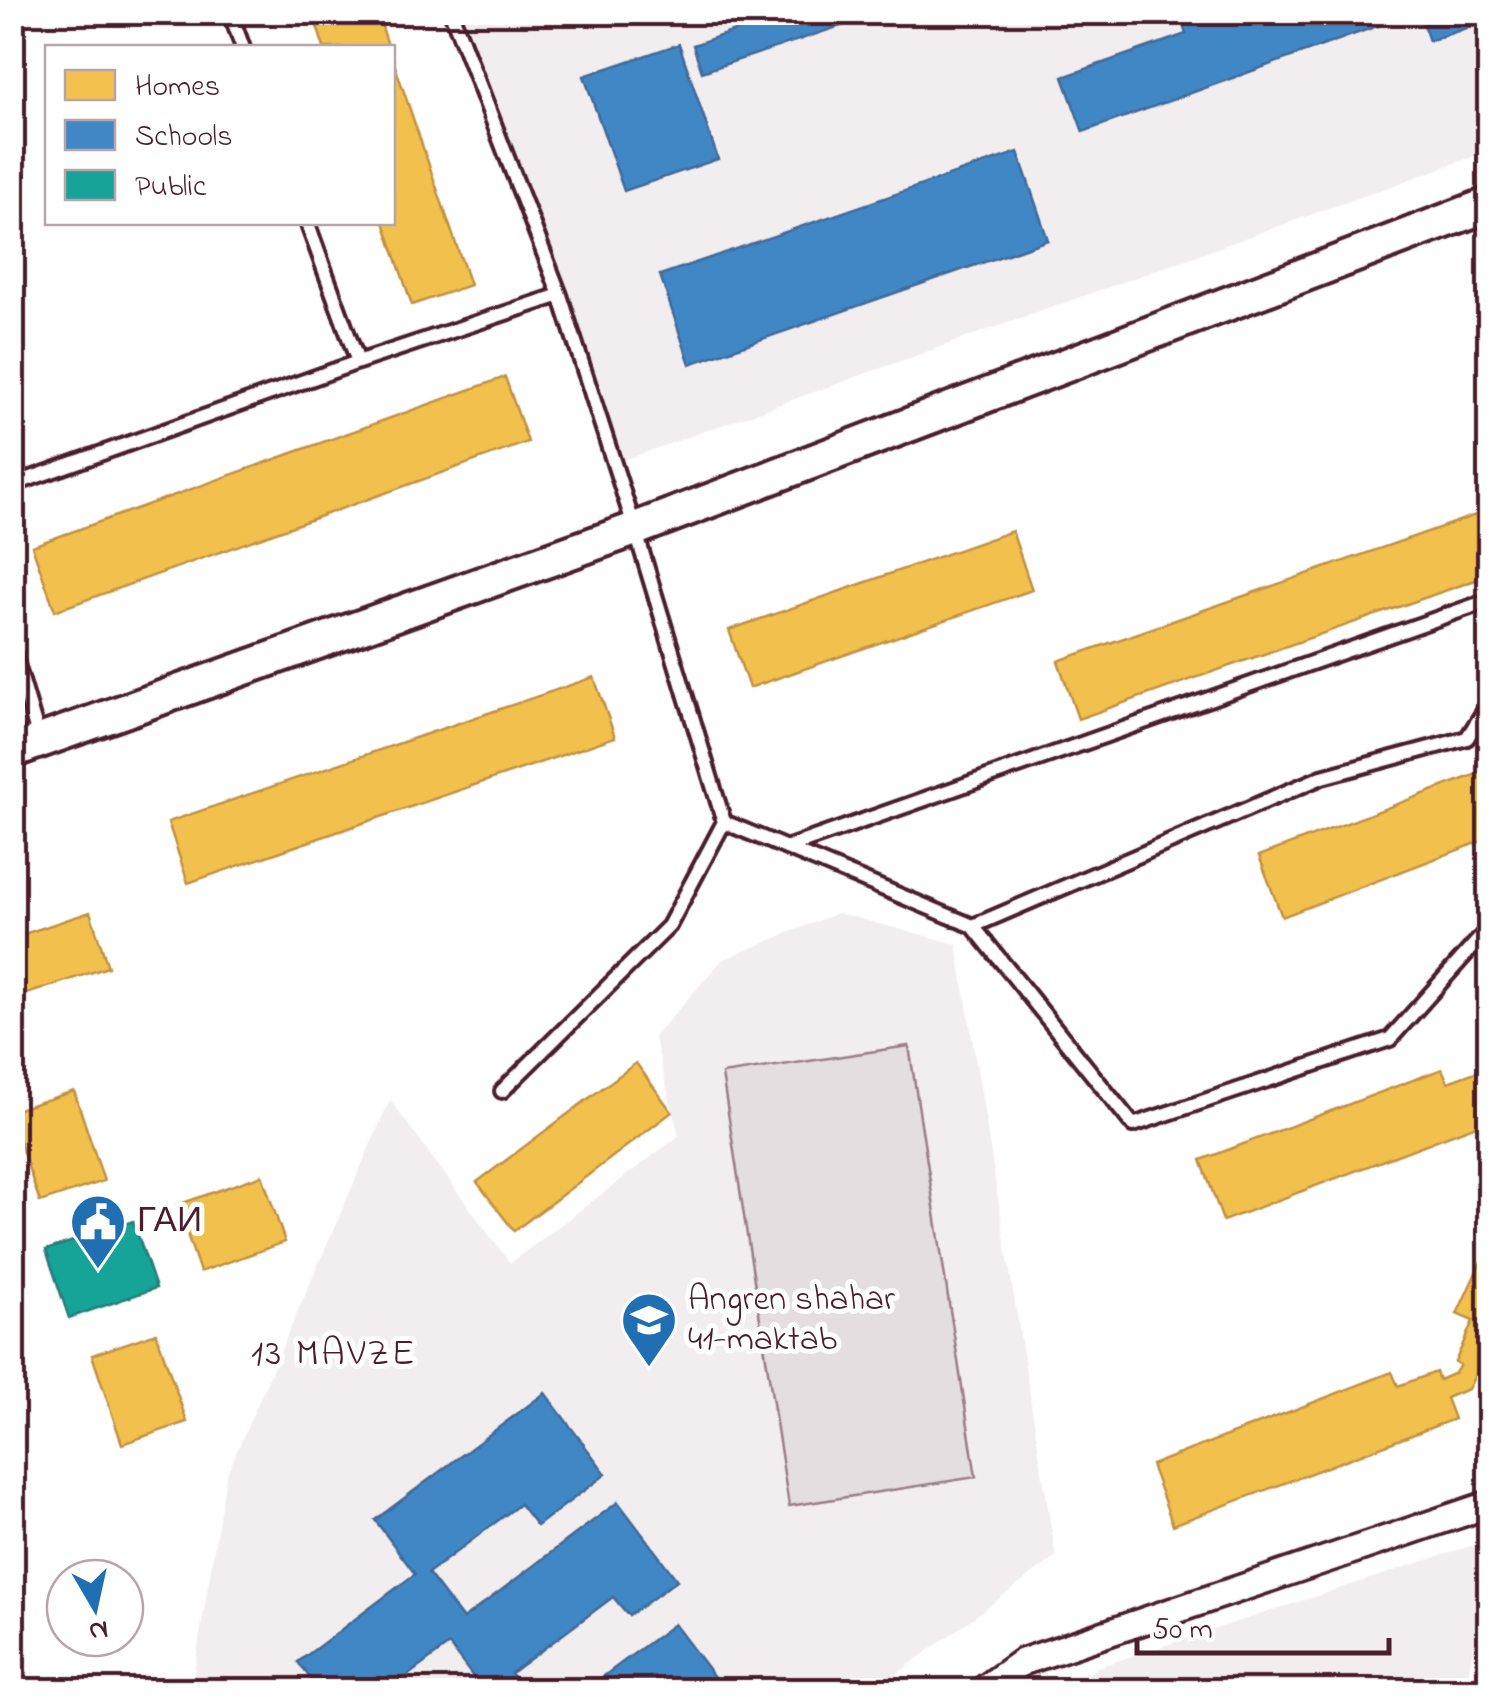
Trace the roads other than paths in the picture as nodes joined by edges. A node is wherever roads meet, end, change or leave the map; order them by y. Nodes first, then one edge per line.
1 (230, 12) edge
2 (450, 12) edge
3 (242, 45) edge
4 (1490, 204) edge
5 (308, 225) edge
6 (560, 296) junction
7 (358, 362) junction
8 (12, 485) edge
9 (635, 529) junction
10 (1490, 600) edge
11 (12, 647) edge
12 (1490, 702) edge
13 (26, 746) edge
14 (724, 822) junction
15 (786, 848) junction
16 (973, 926) junction
17 (1490, 927) edge
18 (502, 1091) dead end
19 (1490, 1504) edge
20 (983, 1690) edge

1 - 3 lane
2 - 6 lane
4 - 9 street
5 - 7 lane
6 - 7 lane
6 - 9 lane
7 - 8 lane
9 - 13 street
9 - 14 lane
10 - 15 lane
11 - 13 lane
12 - 16 lane
14 - 15 lane
14 - 18 lane
15 - 16 lane
16 - 17 lane
19 - 20 street

